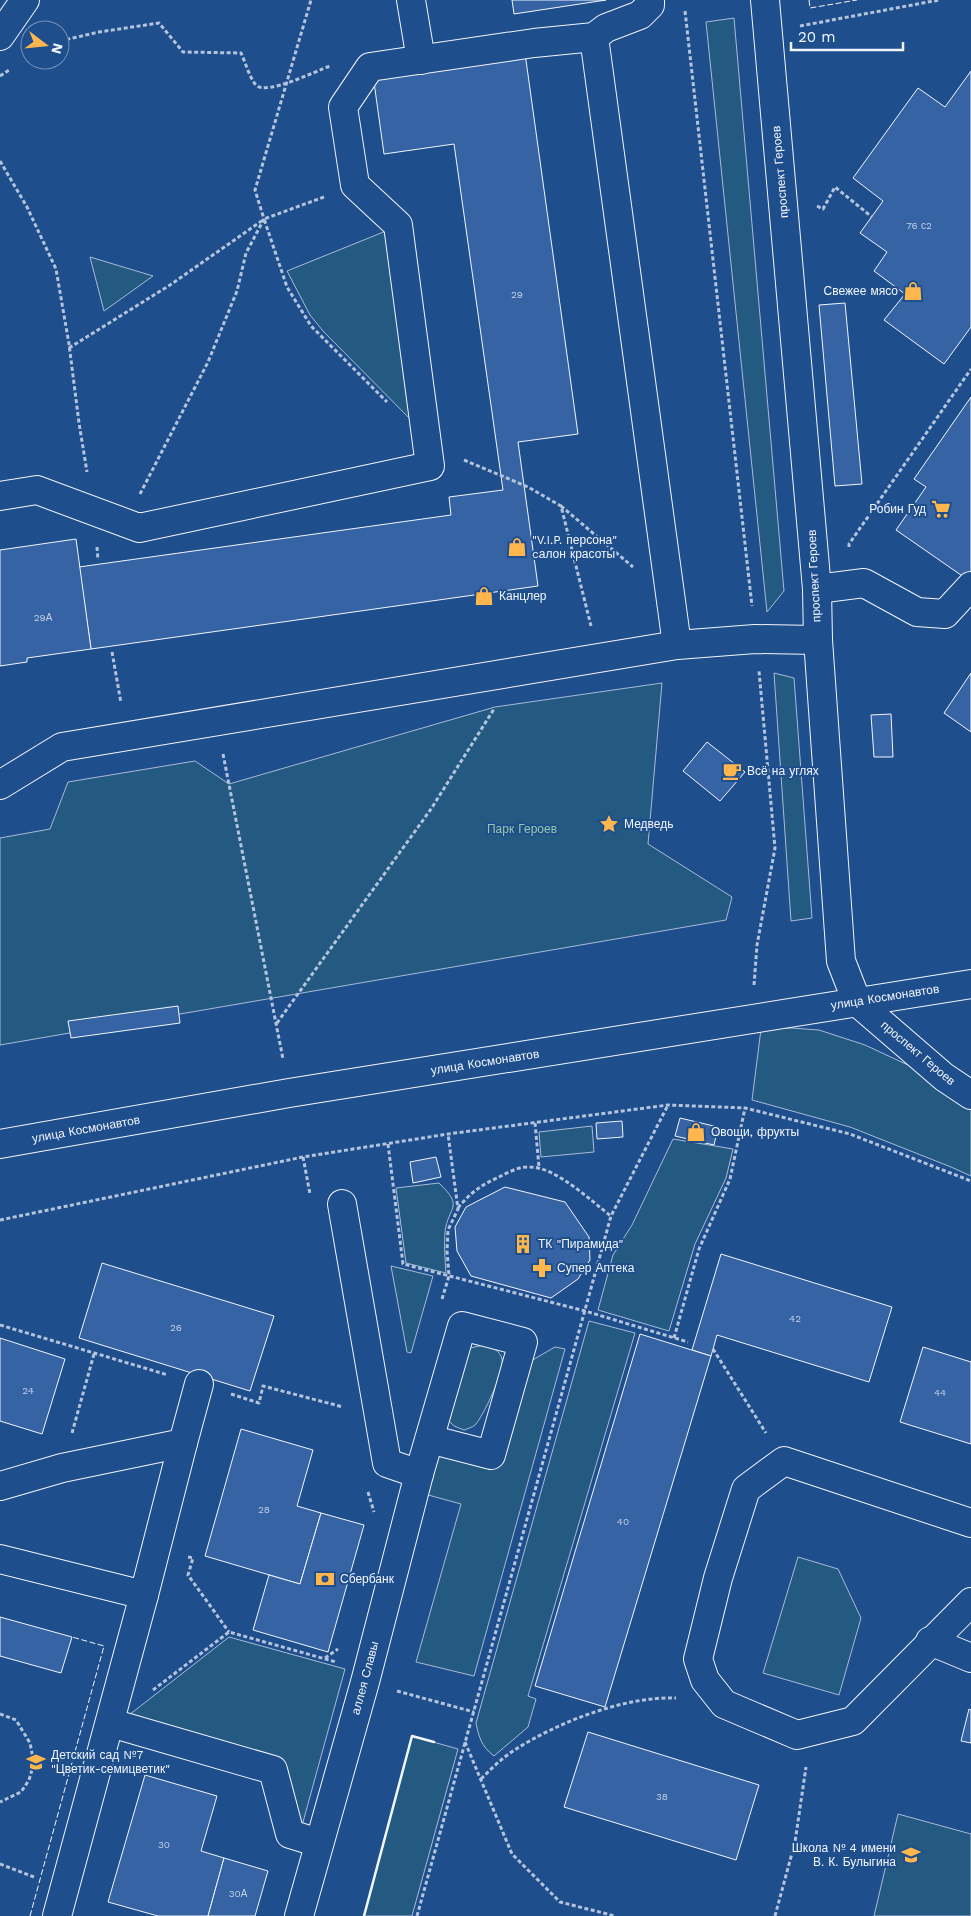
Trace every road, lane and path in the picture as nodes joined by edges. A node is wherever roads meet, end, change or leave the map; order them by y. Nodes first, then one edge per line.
1 (26, 0) edge
2 (311, 0) edge
3 (411, 0) edge
4 (650, 0) edge
5 (764, 0) edge
6 (939, 0) edge
7 (685, 10) dead end
8 (798, 18) dead end
9 (0, 36) edge
10 (594, 37) junction
11 (70, 39) edge
12 (421, 60) junction
13 (370, 67) junction
14 (287, 82) junction
15 (0, 161) edge
16 (781, 180) junction
17 (355, 185) junction
18 (872, 217) dead end
19 (264, 219) junction
20 (70, 348) junction
21 (971, 368) edge
22 (427, 444) junction
23 (488, 471) dead end
24 (0, 496) edge
25 (561, 506) junction
26 (94, 511) junction
27 (124, 523) junction
28 (849, 544) dead end
29 (971, 586) edge
30 (817, 589) junction
31 (671, 599) junction
32 (818, 640) junction
33 (677, 645) junction
34 (112, 652) dead end
35 (757, 652) junction
36 (600, 658) junction
37 (495, 706) dead end
38 (126, 736) junction
39 (221, 746) dead end
40 (0, 785) edge
41 (971, 984) edge
42 (754, 986) dead end
43 (857, 1002) junction
44 (277, 1023) junction
45 (284, 1065) dead end
46 (971, 1095) edge
47 (668, 1105) junction
48 (745, 1108) junction
49 (535, 1122) junction
50 (0, 1144) edge
51 (388, 1144) junction
52 (539, 1168) junction
53 (971, 1181) edge
54 (342, 1204) dead end
55 (458, 1209) dead end
56 (611, 1216) junction
57 (0, 1220) edge
58 (585, 1311) junction
59 (0, 1325) edge
60 (674, 1338) junction
61 (688, 1342) dead end
62 (713, 1349) dead end
63 (94, 1354) junction
64 (199, 1384) junction
65 (349, 1409) dead end
66 (429, 1439) junction
67 (183, 1443) junction
68 (784, 1461) junction
69 (62, 1468) junction
70 (419, 1474) junction
71 (0, 1486) edge
72 (971, 1523) edge
73 (156, 1549) junction
74 (0, 1560) edge
75 (144, 1595) junction
76 (971, 1602) edge
77 (228, 1632) junction
78 (930, 1641) junction
79 (971, 1658) edge
80 (342, 1664) dead end
81 (411, 1695) dead end
82 (724, 1704) junction
83 (474, 1712) junction
84 (0, 1714) edge
85 (111, 1723) junction
86 (811, 1732) junction
87 (465, 1742) junction
88 (481, 1779) junction
89 (0, 1802) edge
90 (319, 1843) junction
91 (0, 1864) edge
92 (40, 1879) dead end
93 (57, 1916) edge
94 (299, 1916) edge
95 (417, 1916) edge
96 (615, 1916) edge
97 (775, 1916) edge

1 - 9 street
2 - 14 path
3 - 12 street
4 - 10 street
5 - 16 street, проспект Героев
6 - 8 path
7 - 35 path
10 - 12 street
10 - 31 street
11 - 14 path
12 - 13 street
13 - 14 path
13 - 17 street
14 - 19 path
15 - 20 path
16 - 18 path
16 - 30 street, проспект Героев
17 - 19 path
17 - 22 street
19 - 20 path
19 - 22 path
19 - 27 path
20 - 26 path
21 - 28 path
22 - 27 street
23 - 25 path
24 - 26 street
25 - 31 path
25 - 36 path
26 - 27 street
29 - 30 street
30 - 32 street, проспект Героев
31 - 33 street
32 - 35 street
32 - 43 street, проспект Героев
33 - 35 street
33 - 36 street
34 - 38 path
35 - 42 path
36 - 38 street
37 - 44 path
38 - 40 street
39 - 44 path
41 - 43 street, улица Космонавтов
43 - 46 street, проспект Героев
43 - 50 street, улица Космонавтов
44 - 45 path
47 - 48 path
47 - 49 path
47 - 56 path
48 - 53 path
48 - 60 path
49 - 51 path
49 - 52 path
51 - 57 path
51 - 58 path
52 - 55 path
52 - 56 path
54 - 70 street
56 - 58 path
58 - 60 path
58 - 83 path
59 - 63 path
60 - 61 path
62 - 68 path
63 - 64 path
63 - 69 path
64 - 65 path
64 - 67 street
66 - 66 street, аллея Славы
66 - 70 street, аллея Славы
67 - 69 street
67 - 73 street
68 - 72 street
68 - 82 street
69 - 71 street
70 - 90 street, аллея Славы
73 - 75 street
73 - 77 path
74 - 75 street
75 - 85 street
76 - 78 street
77 - 80 path
77 - 85 path
78 - 79 street
78 - 86 street
81 - 83 path
82 - 86 street
82 - 88 path
83 - 87 path
84 - 89 path
85 - 90 street
85 - 93 street
86 - 97 path
87 - 88 path
87 - 95 path
88 - 96 path
90 - 94 street, аллея Славы
91 - 92 path

